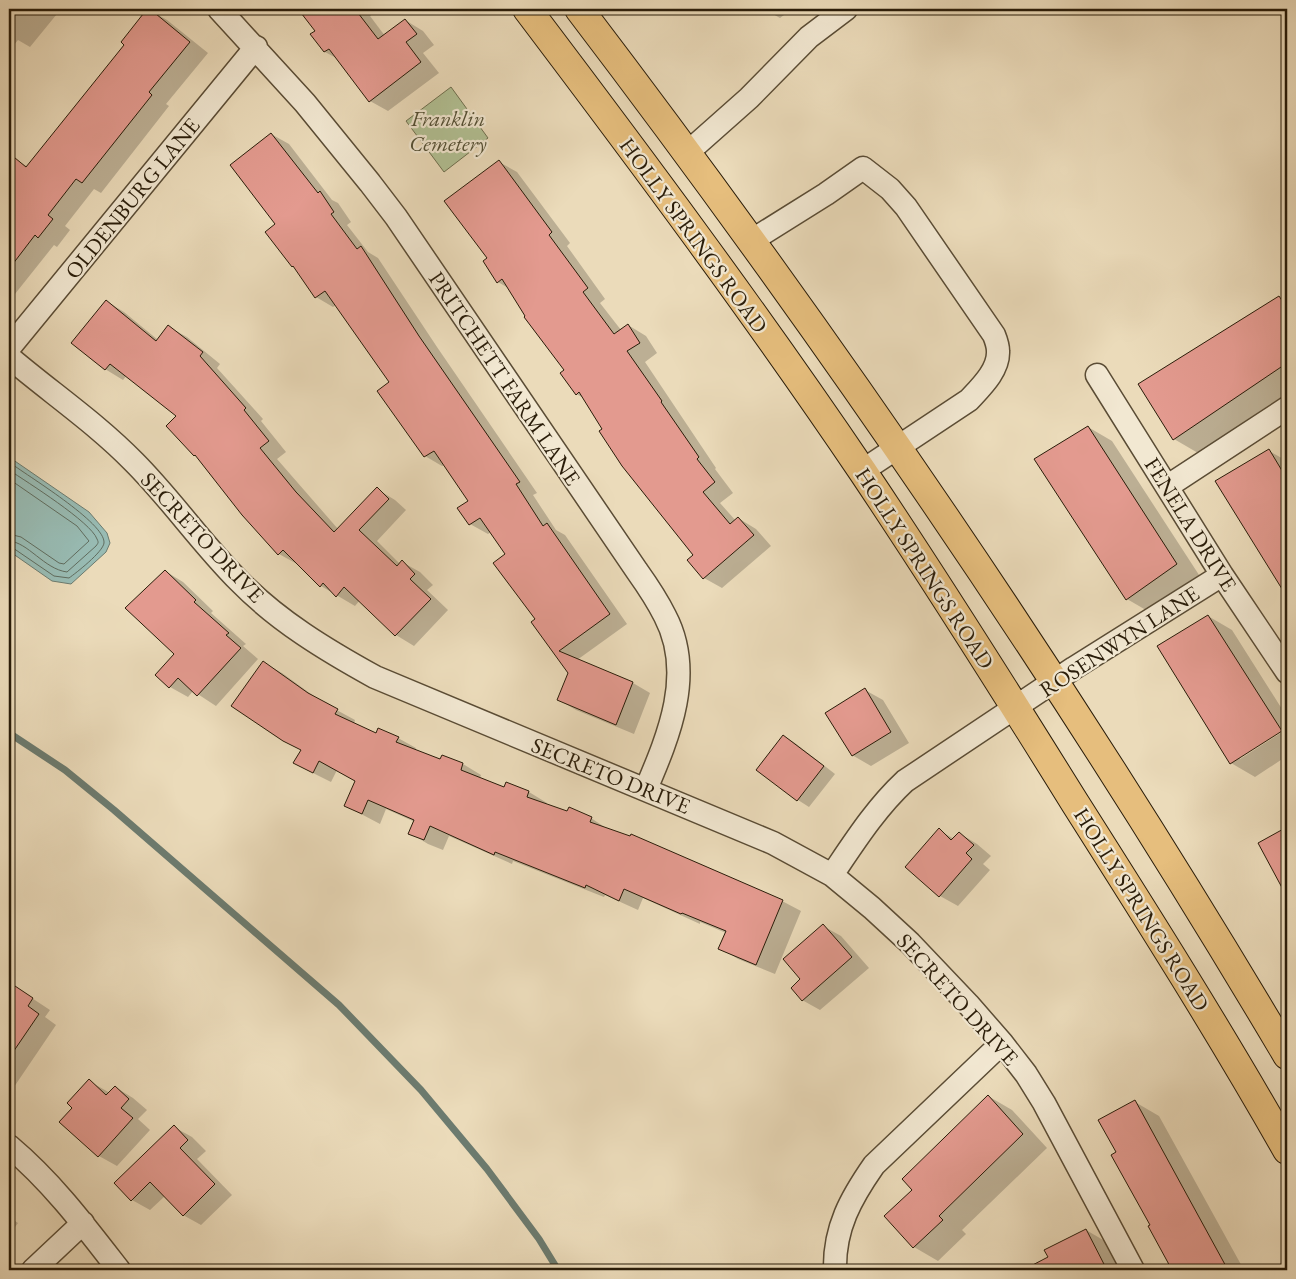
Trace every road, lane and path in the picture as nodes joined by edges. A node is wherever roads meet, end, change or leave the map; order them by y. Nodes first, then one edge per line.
1 (219, 9) edge
2 (527, 9) edge
3 (579, 9) edge
4 (846, 9) edge
5 (256, 47) junction
6 (687, 154) junction
7 (751, 241) junction
8 (9, 348) edge
9 (9, 357) edge
10 (1097, 375) dead end
11 (1287, 408) edge
12 (897, 448) junction
13 (862, 471) junction
14 (1168, 486) junction
15 (1222, 575) junction
16 (1287, 672) edge
17 (1056, 682) junction
18 (1016, 708) junction
19 (646, 789) junction
20 (832, 875) junction
21 (1002, 1042) junction
22 (1287, 1055) edge
23 (9, 1146) edge
24 (1287, 1150) edge
25 (83, 1223) junction
26 (32, 1270) edge
27 (119, 1270) edge
28 (835, 1270) edge
29 (1132, 1270) edge

1 - 5 street, PRITCHETT FARM LANE
2 - 13 main road, HOLLY SPRINGS ROAD
3 - 6 main road, HOLLY SPRINGS ROAD
4 - 6 street
5 - 8 street, OLDENBURG LANE
5 - 19 street, PRITCHETT FARM LANE
6 - 7 main road, HOLLY SPRINGS ROAD
7 - 12 main road, HOLLY SPRINGS ROAD
7 - 12 street
9 - 19 street, SECRETO DRIVE
10 - 14 street, FENELA DRIVE
11 - 14 street
12 - 13 street
12 - 17 main road, HOLLY SPRINGS ROAD
13 - 18 main road, HOLLY SPRINGS ROAD
14 - 15 street, FENELA DRIVE
15 - 16 street, FENELA DRIVE
15 - 17 street, ROSENWYN LANE
17 - 18 street, ROSENWYN LANE
17 - 22 main road, HOLLY SPRINGS ROAD
18 - 20 street, ROSENWYN LANE
18 - 24 main road, HOLLY SPRINGS ROAD
19 - 20 street, SECRETO DRIVE
20 - 21 street, SECRETO DRIVE
21 - 28 street
21 - 29 street, SECRETO DRIVE
23 - 25 street
25 - 26 street
25 - 27 street

